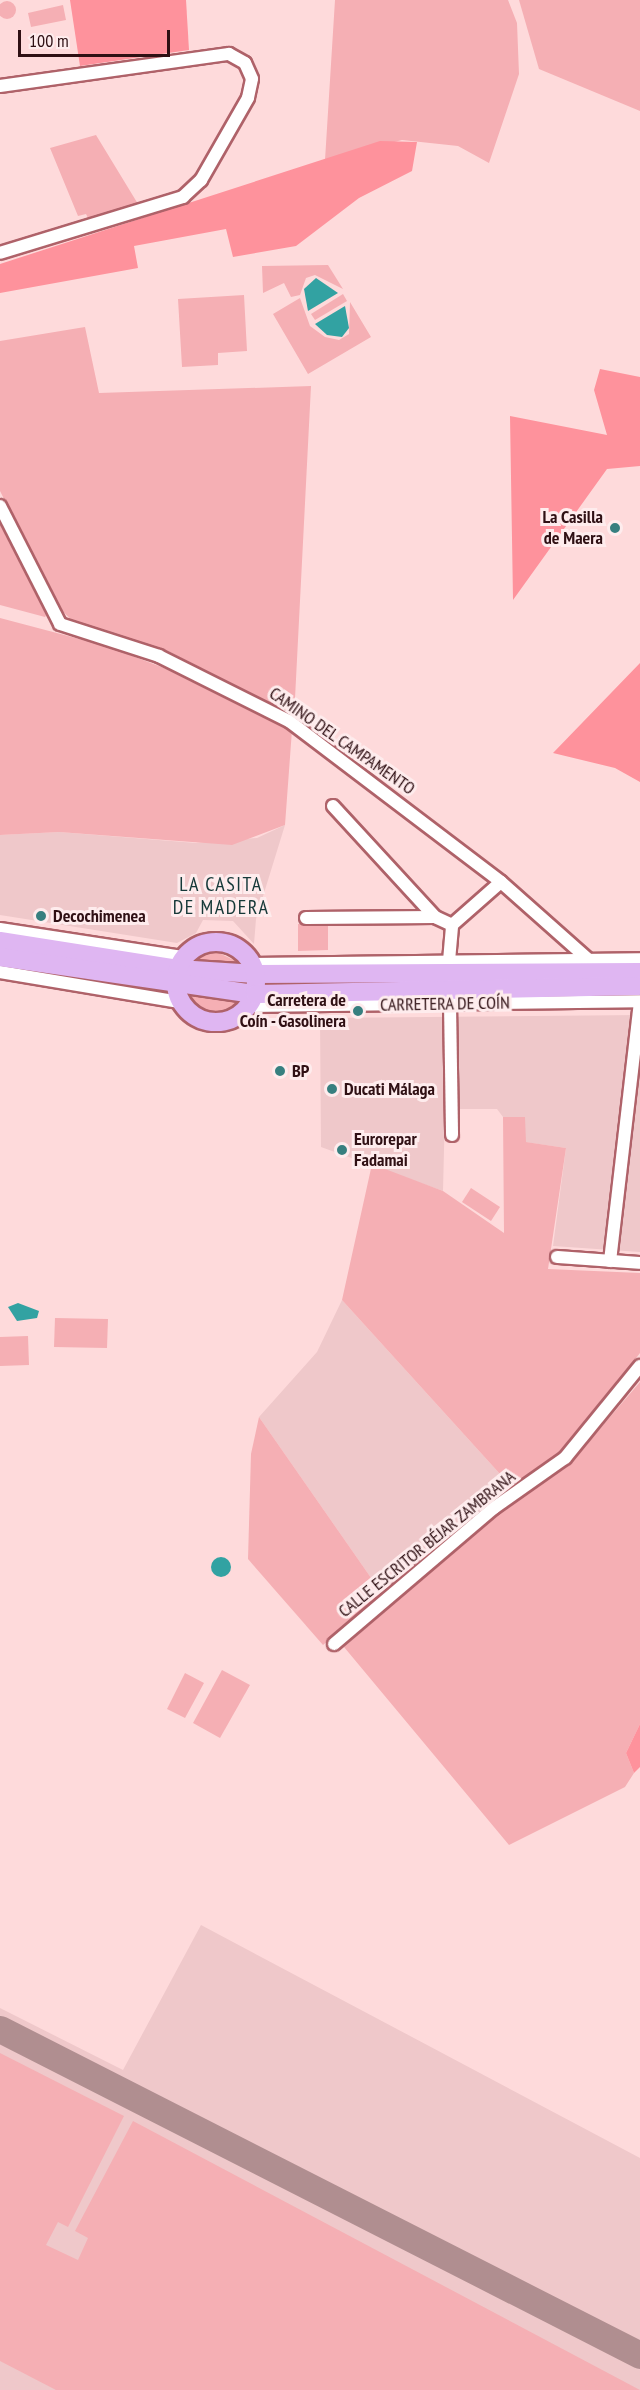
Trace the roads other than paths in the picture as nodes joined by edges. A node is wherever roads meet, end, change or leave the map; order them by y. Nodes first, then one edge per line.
1 (0, 86) edge
2 (0, 253) edge
3 (0, 506) edge
4 (333, 806) dead end
5 (501, 882) junction
6 (435, 917) junction
7 (306, 918) dead end
8 (452, 924) junction
9 (0, 929) edge
10 (0, 941) edge
11 (0, 957) edge
12 (640, 959) edge
13 (589, 960) junction
14 (449, 961) junction
15 (254, 969) junction
16 (0, 972) edge
17 (640, 972) edge
18 (179, 978) junction
19 (640, 986) edge
20 (252, 1000) junction
21 (640, 1002) edge
22 (450, 1004) junction
23 (452, 1135) dead end
24 (557, 1257) dead end
25 (610, 1261) junction
26 (640, 1263) edge
27 (640, 1366) edge
28 (334, 1644) dead end

1 - 2 street
3 - 5 street, CAMINO DEL CAMPAMENTO
4 - 6 street
5 - 8 street
5 - 13 street, CAMINO DEL CAMPAMENTO
6 - 7 street
6 - 8 street
8 - 14 street
9 - 18 street
10 - 18 main road
11 - 18 main road
12 - 13 street
13 - 14 street
14 - 15 street
15 - 17 main road
15 - 18 main road
15 - 18 main road
15 - 20 main road
16 - 18 street
18 - 20 main road
18 - 20 main road
19 - 20 main road, CARRETERA DE COÍN
20 - 22 street, CARRETERA DE COÍN
21 - 22 street, CARRETERA DE COÍN
21 - 25 street
22 - 23 street
24 - 25 street
25 - 26 street
27 - 28 street, CALLE ESCRITOR BÉJAR ZAMBRANA

